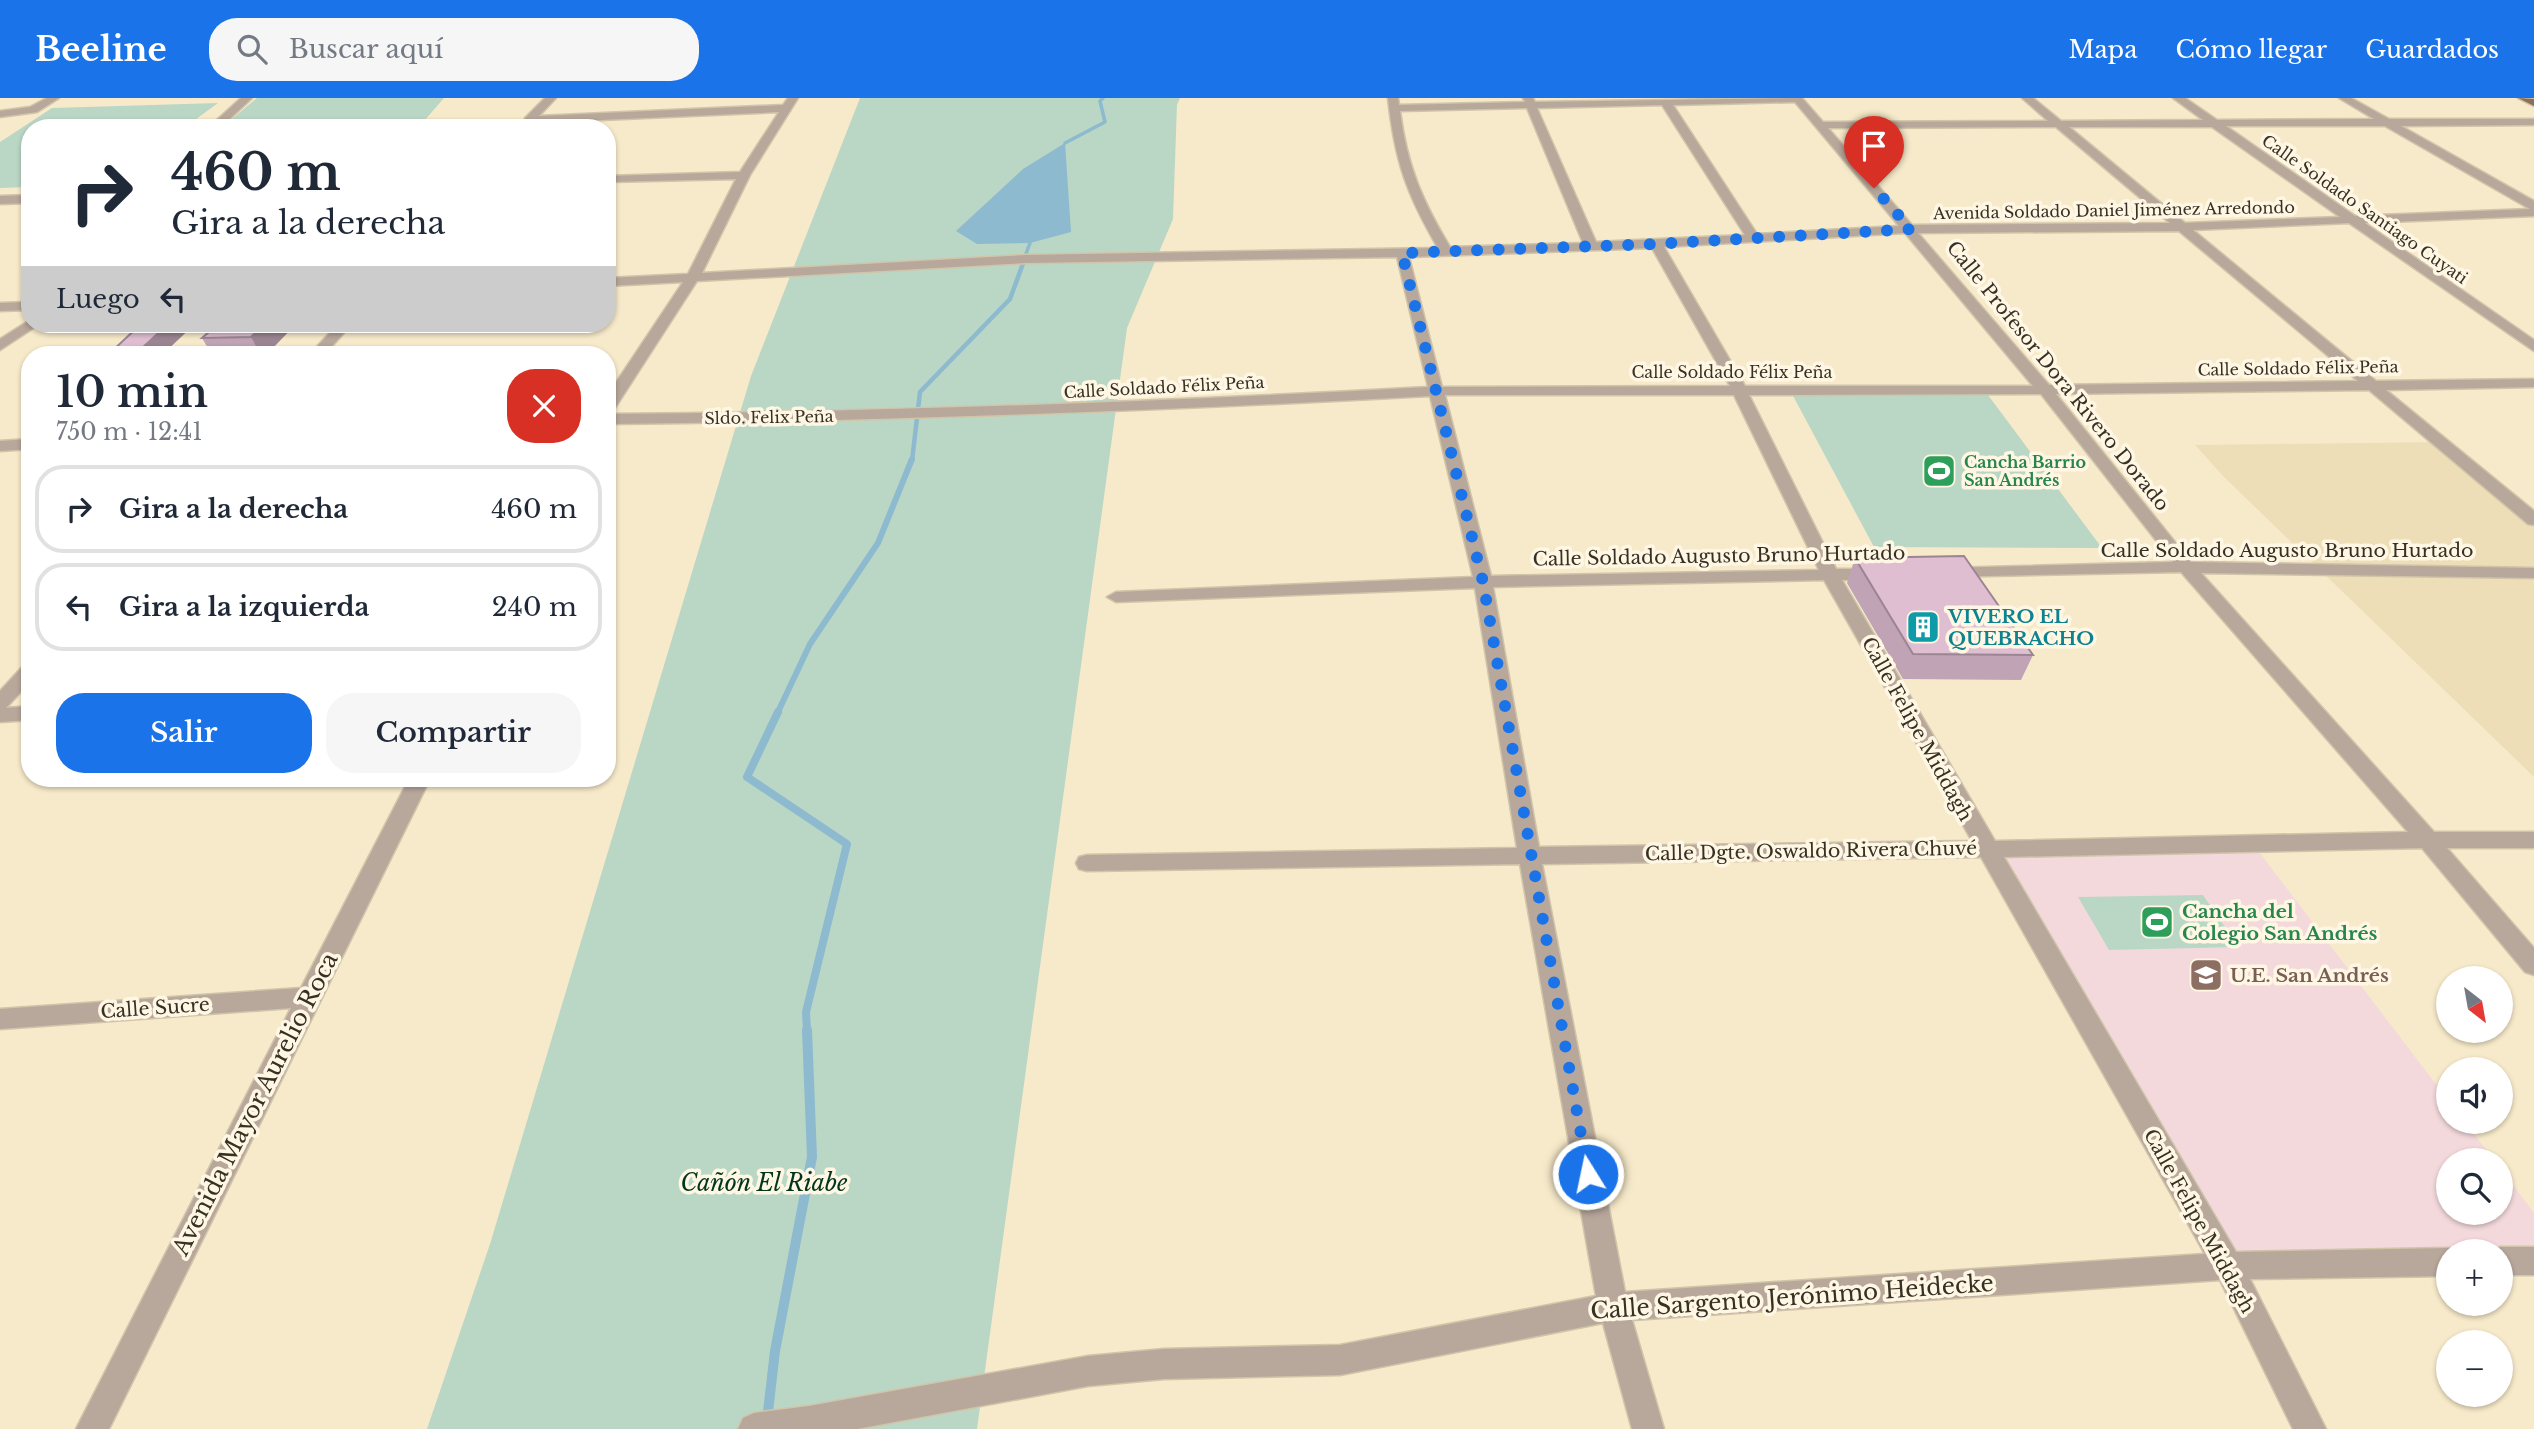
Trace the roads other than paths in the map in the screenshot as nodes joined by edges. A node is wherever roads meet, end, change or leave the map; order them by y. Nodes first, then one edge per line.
1 (54, 98) edge
2 (247, 98) edge
3 (551, 98) edge
4 (2027, 98) edge
5 (2178, 98) edge
6 (2344, 98) edge
7 (2522, 98) edge
8 (1797, 99) edge
9 (1664, 100) edge
10 (1530, 102) edge
11 (790, 103) edge
12 (1394, 103) edge
13 (2534, 103) edge
14 (0, 114) edge
15 (223, 119) edge
16 (531, 119) edge
17 (589, 119) edge
18 (2384, 121) junction
19 (2213, 122) junction
20 (2534, 122) edge
21 (2059, 124) junction
22 (1819, 125) junction
23 (744, 175) junction
24 (616, 179) edge
25 (21, 199) edge
26 (0, 200) edge
27 (2534, 206) edge
28 (2534, 212) edge
29 (2353, 221) junction
30 (2179, 227) junction
31 (1911, 229) junction
32 (1753, 238) junction
33 (1590, 244) junction
34 (1656, 244) junction
35 (1446, 251) junction
36 (1402, 253) junction
37 (693, 277) junction
38 (616, 281) edge
39 (21, 306) edge
40 (0, 307) edge
41 (21, 331) edge
42 (337, 333) edge
43 (0, 346) edge
44 (324, 346) edge
45 (2534, 347) edge
46 (2534, 383) edge
47 (2371, 384) junction
48 (1739, 389) junction
49 (2045, 390) junction
50 (1436, 391) junction
51 (616, 394) edge
52 (930, 414) joint
53 (616, 419) edge
54 (21, 445) edge
55 (0, 446) edge
56 (2534, 520) edge
57 (2186, 568) junction
58 (1923, 573) edge
59 (2534, 573) edge
60 (1896, 574) edge
61 (1830, 575) junction
62 (1483, 582) junction
63 (1116, 597) dead end
64 (21, 680) edge
65 (0, 703) edge
66 (21, 714) edge
67 (0, 715) edge
68 (415, 787) edge
69 (2427, 839) junction
70 (2534, 840) edge
71 (1986, 849) junction
72 (1529, 853) junction
73 (1087, 863) dead end
74 (2534, 965) edge
75 (309, 997) junction
76 (0, 1019) edge
77 (2513, 1261) edge
78 (2534, 1261) edge
79 (2436, 1262) edge
80 (2228, 1266) junction
81 (1613, 1307) junction
82 (92, 1429) edge
83 (754, 1429) edge
84 (1648, 1429) edge
85 (2309, 1429) edge

1 - 14 street
2 - 15 street
3 - 16 street
4 - 21 street
5 - 19 street, Calle Soldado Santiago Cuyati
6 - 18 street
7 - 13 main road
8 - 9 street
8 - 22 street, Calle Profesor Dora Rivero Dorado
9 - 10 street
9 - 32 street
10 - 12 street
10 - 33 street
11 - 17 street
11 - 23 street
12 - 35 street
18 - 19 street
18 - 20 street
18 - 27 street
19 - 21 street
19 - 29 street, Calle Soldado Santiago Cuyati
21 - 22 street
21 - 30 street
22 - 31 street, Calle Profesor Dora Rivero Dorado
23 - 24 street
23 - 37 street
25 - 26 street
28 - 29 street, Avenida Soldado Daniel Jiménez Arredondo
29 - 30 street, Avenida Soldado Daniel Jiménez Arredondo
29 - 45 street, Calle Soldado Santiago Cuyati
30 - 31 street, Avenida Soldado Daniel Jiménez Arredondo
30 - 47 street
31 - 32 street, Avenida Soldado Daniel Jiménez Arredondo
31 - 49 street, Calle Profesor Dora Rivero Dorado
32 - 34 street, Avenida Soldado Daniel Jiménez Arredondo
33 - 34 street, Avenida Soldado Daniel Jiménez Arredondo
33 - 35 street, Avenida Soldado Daniel Jiménez Arredondo
34 - 48 street, Calle Felipe Middagh
35 - 36 street, Avenida Soldado Daniel Jiménez Arredondo
36 - 37 street, Avenida Soldado Daniel Jiménez Arredondo
36 - 50 street
37 - 38 street, Avenida Soldado Daniel Jiménez Arredondo
37 - 51 street
39 - 40 street
41 - 43 street
42 - 44 street
46 - 47 street, Calle Soldado Félix Peña
47 - 49 street, Calle Soldado Félix Peña
47 - 56 street
48 - 49 street, Calle Soldado Félix Peña
48 - 50 street, Calle Soldado Félix Peña
48 - 61 street, Calle Felipe Middagh
49 - 57 street, Calle Profesor Dora Rivero Dorado
50 - 52 street, Calle Soldado Félix Peña
50 - 62 street
52 - 53 street, Sldo. Felix Peña
54 - 55 street
57 - 58 street, Calle Soldado Augusto Bruno Hurtado
57 - 59 street, Calle Soldado Augusto Bruno Hurtado
57 - 69 street, Calle Profesor Dora Rivero Dorado
60 - 61 street, Calle Soldado Augusto Bruno Hurtado
61 - 62 street, Calle Soldado Augusto Bruno Hurtado
61 - 71 street, Calle Felipe Middagh
62 - 63 street, Calle Soldado Augusto Bruno Hurtado
62 - 72 street
64 - 65 street
66 - 67 street
68 - 75 street, Avenida Mayor Aurelio Roca
69 - 70 street, Calle Dgte. Oswaldo Rivera Chuvé
69 - 71 street, Calle Dgte. Oswaldo Rivera Chuvé
69 - 74 street, Calle Profesor Dora Rivero Dorado
71 - 72 street, Calle Dgte. Oswaldo Rivera Chuvé
71 - 80 street, Calle Felipe Middagh
72 - 73 street, Calle Dgte. Oswaldo Rivera Chuvé
72 - 81 street
75 - 76 street, Calle Sucre
75 - 82 street, Avenida Mayor Aurelio Roca
77 - 78 street
79 - 80 street, Calle Sargento Jerónimo Heidecke
80 - 81 street, Calle Sargento Jerónimo Heidecke
80 - 85 street, Calle Felipe Middagh
81 - 83 street, Calle Sargento Jerónimo Heidecke
81 - 84 street

